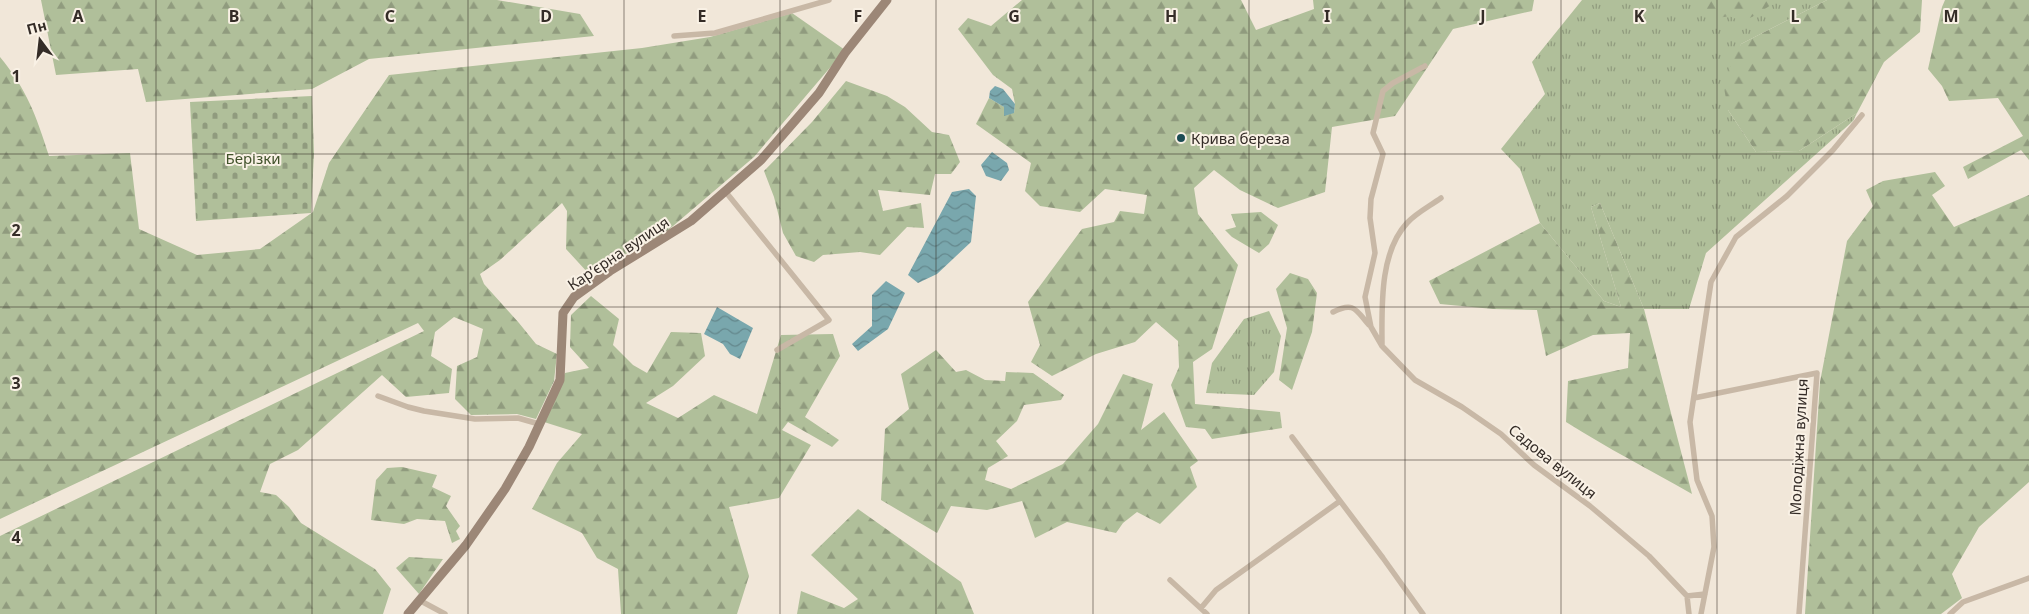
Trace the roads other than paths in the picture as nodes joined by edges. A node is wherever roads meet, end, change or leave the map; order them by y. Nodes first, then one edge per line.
1 (829, 0) edge
2 (887, 0) edge
3 (674, 36) dead end
4 (1426, 66) dead end
5 (1862, 115) dead end
6 (725, 191) junction
7 (1441, 198) dead end
8 (1333, 312) dead end
9 (1371, 327) junction
10 (1382, 346) junction
11 (777, 350) dead end
12 (378, 396) dead end
13 (1694, 398) junction
14 (539, 424) junction
15 (1292, 437) dead end
16 (1340, 501) junction
17 (2029, 578) edge
18 (1170, 580) dead end
19 (1705, 594) junction
20 (1687, 596) junction
21 (419, 600) junction
22 (1201, 608) junction
23 (408, 614) edge
24 (445, 614) edge
25 (1207, 614) edge
26 (1423, 614) edge
27 (1689, 614) edge
28 (1701, 614) edge
29 (1800, 614) edge
30 (1950, 614) edge

1 - 3 street
2 - 6 street, Карʼєрна вулиця
4 - 9 street
5 - 13 street
6 - 11 street
6 - 14 street, Карʼєрна вулиця
7 - 10 street
8 - 9 street
9 - 10 street, Садова вулиця
10 - 20 street, Садова вулиця
12 - 14 street
13 - 19 street
13 - 29 street, Молодіжна вулиця
14 - 21 street, Карʼєрна вулиця
15 - 16 street
16 - 22 street
16 - 26 street
17 - 30 street
18 - 22 street
19 - 20 street
19 - 28 street
20 - 27 street
21 - 23 street, Карʼєрна вулиця
21 - 24 street
22 - 25 street

